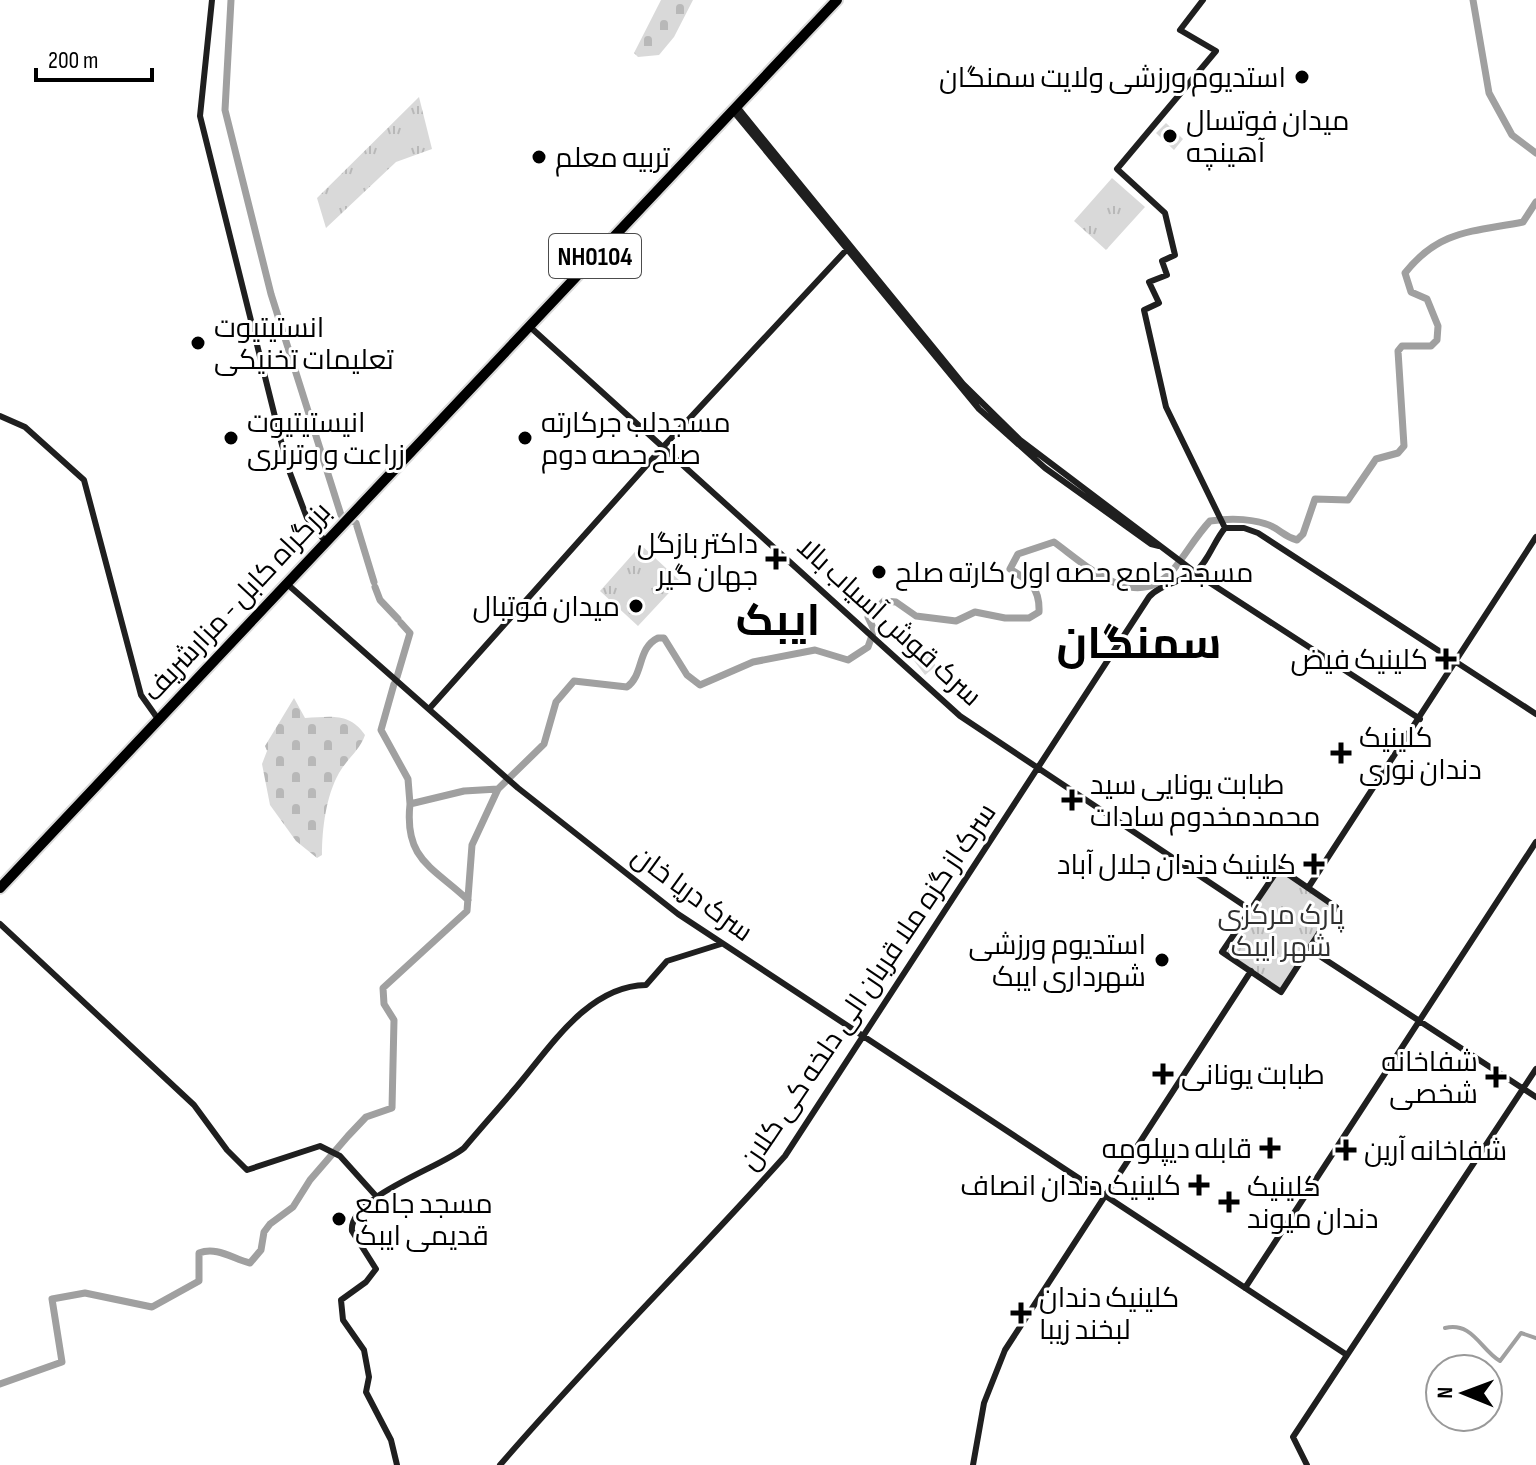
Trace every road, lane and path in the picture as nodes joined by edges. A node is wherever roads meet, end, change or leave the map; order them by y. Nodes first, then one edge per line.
1 (212, 0) edge
2 (837, 0) edge
3 (1203, 0) edge
4 (739, 114) junction
5 (848, 248) junction
6 (529, 326) junction
7 (0, 416) edge
8 (663, 447) junction
9 (1224, 526) junction
10 (1536, 537) edge
11 (325, 541) junction
12 (1197, 571) junction
13 (286, 583) junction
14 (1455, 660) junction
15 (429, 709) junction
16 (1536, 714) edge
17 (158, 719) junction
18 (1420, 719) junction
19 (1036, 769) junction
20 (1536, 842) edge
21 (0, 888) edge
22 (1308, 888) junction
23 (1251, 910) junction
24 (0, 924) edge
25 (721, 944) junction
26 (1309, 949) junction
27 (1251, 971) junction
28 (1420, 1021) junction
29 (863, 1036) junction
30 (1536, 1069) edge
31 (1523, 1088) junction
32 (1536, 1097) edge
33 (1105, 1195) junction
34 (376, 1196) junction
35 (1245, 1288) junction
36 (1347, 1355) junction
37 (397, 1465) edge
38 (500, 1465) edge
39 (973, 1465) edge
40 (1307, 1465) edge

1 - 11 street
2 - 4 highway, بزرگراه کابل - مزارشریف / NH0104
3 - 9 street
4 - 5 street
4 - 6 highway, بزرگراه کابل - مزارشریف / NH0104
5 - 8 street
5 - 12 street
6 - 8 street, سرک قوش آسیاب بالا
6 - 11 highway, بزرگراه کابل - مزارشریف / NH0104
7 - 17 street
8 - 15 street
8 - 19 street, سرک قوش آسیاب بالا
9 - 12 street
9 - 14 street
10 - 14 street
11 - 13 highway, بزرگراه کابل - مزارشریف / NH0104
12 - 18 street
12 - 19 street, سرک از گزه ملا قربان الی دلخه کی کلان
13 - 15 street, سرک دریا خان
13 - 17 highway, بزرگراه کابل - مزارشریف / NH0104
14 - 16 street
14 - 18 street
15 - 25 street, سرک دریا خان
17 - 21 highway, بزرگراه کابل - مزارشریف / NH0104
18 - 22 street
19 - 23 street, سرک قوش آسیاب بالا
19 - 29 street, سرک از گزه ملا قربان الی دلخه کی کلان
20 - 28 street
22 - 23 street
22 - 26 street
23 - 27 street
24 - 34 street
25 - 29 street, سرک دریا خان
25 - 34 street
26 - 27 street
26 - 28 street
27 - 33 street
28 - 31 street
28 - 35 street
29 - 33 street, سرک دریا خان
29 - 38 street, سرک از گزه ملا قربان الی دلخه کی کلان
30 - 31 street
31 - 32 street
31 - 36 street
33 - 35 street, سرک دریا خان
33 - 39 street
34 - 37 street
35 - 36 street, سرک دریا خان
36 - 40 street

